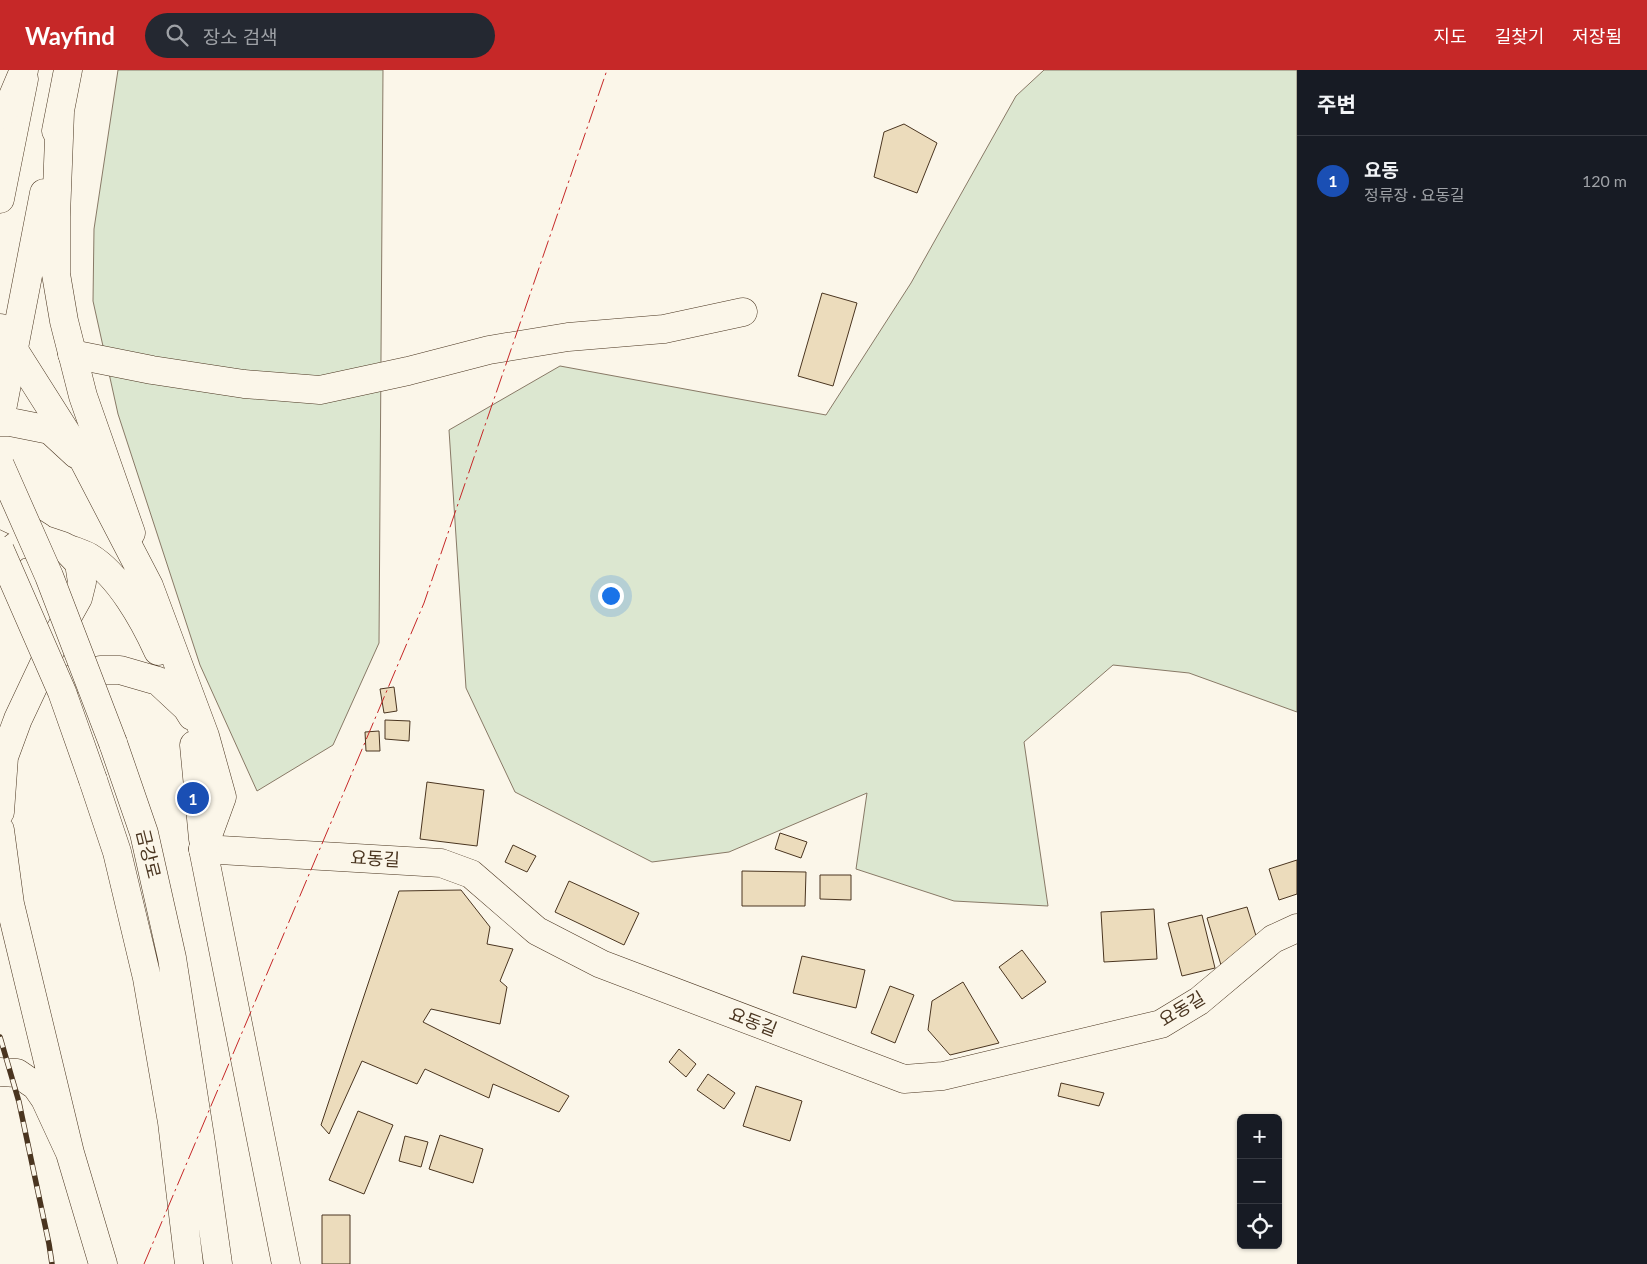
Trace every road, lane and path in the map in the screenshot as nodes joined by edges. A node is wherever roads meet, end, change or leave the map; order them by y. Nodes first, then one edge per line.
1 (25, 70) edge
2 (68, 70) edge
3 (60, 112) junction
4 (0, 115) edge
5 (0, 199) edge
6 (743, 312) dead end
7 (7, 339) edge
8 (72, 354) junction
9 (0, 421) edge
10 (83, 460) junction
11 (0, 465) edge
12 (0, 514) edge
13 (53, 542) junction
14 (0, 550) edge
15 (0, 559) edge
16 (149, 586) junction
17 (176, 697) junction
18 (18, 719) junction
19 (204, 736) junction
20 (0, 812) edge
21 (0, 830) edge
22 (204, 849) junction
23 (1297, 928) edge
24 (0, 1072) edge
25 (70, 1153) junction
26 (103, 1264) edge
27 (189, 1264) edge
28 (218, 1264) edge
29 (286, 1264) edge

1 - 4 main road
1 - 5 main road
2 - 3 main road
3 - 7 main road
3 - 8 main road
6 - 8 main road
7 - 9 main road
7 - 10 main road
8 - 16 main road
9 - 10 main road
10 - 16 main road
11 - 28 main road, 금강로, bridge
12 - 13 main road
13 - 15 main road
13 - 17 main road
13 - 18 main road
14 - 27 main road, 금강로, bridge
16 - 19 main road
17 - 18 main road
17 - 19 main road
17 - 22 main road
18 - 20 main road
19 - 22 main road
21 - 25 main road
22 - 23 main road, 요동길
22 - 29 main road
24 - 25 main road
25 - 26 main road

